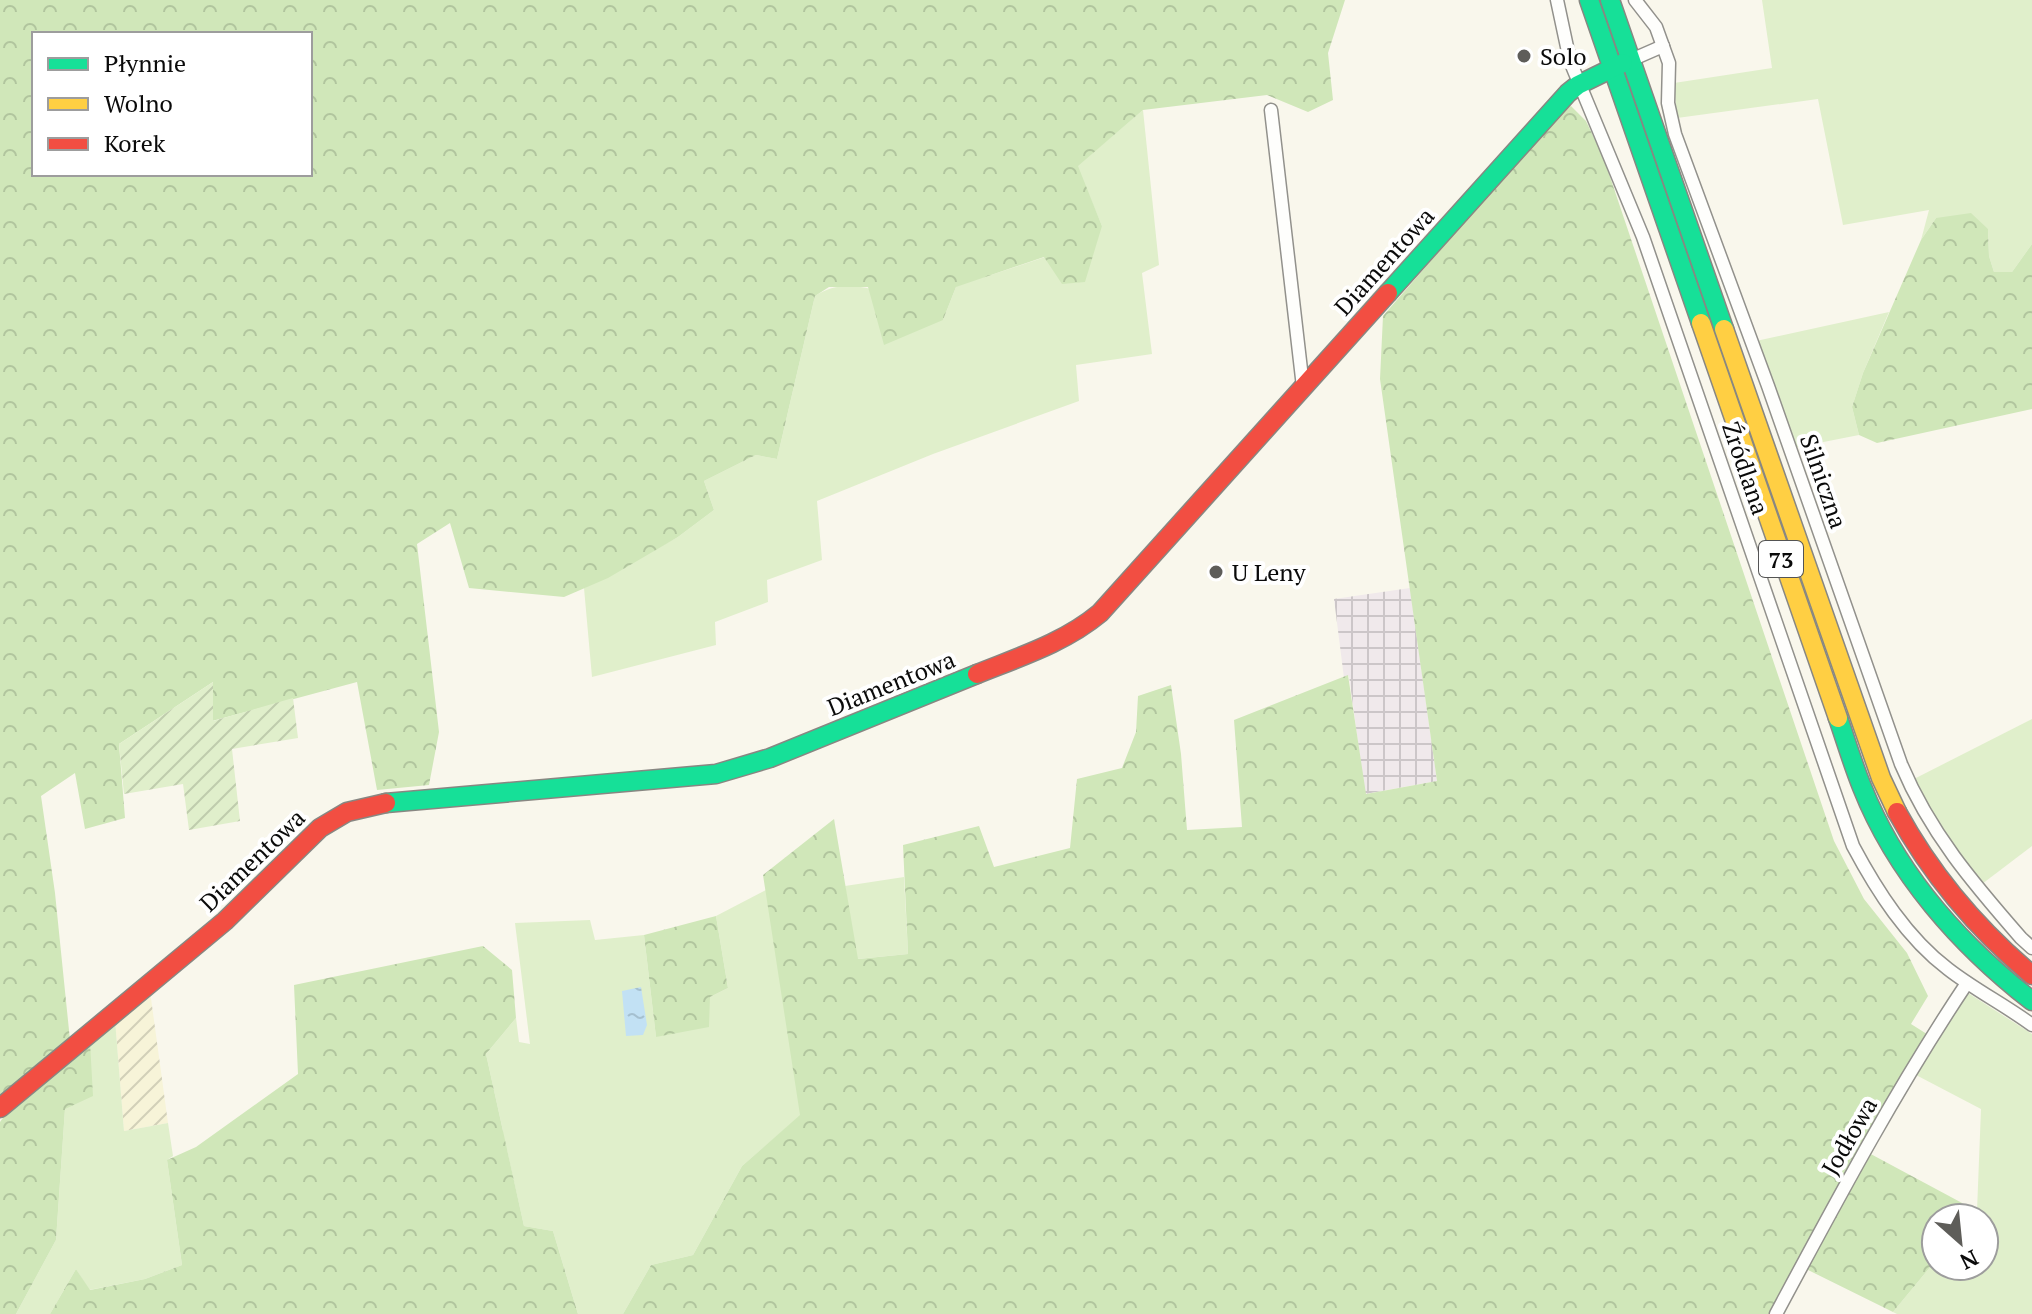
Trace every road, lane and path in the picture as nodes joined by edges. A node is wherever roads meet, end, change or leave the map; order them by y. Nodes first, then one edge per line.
1 (1557, 0) edge
2 (1589, 0) edge
3 (1610, 0) edge
4 (1635, 0) edge
5 (1663, 46) junction
6 (1631, 60) junction
7 (1612, 68) junction
8 (1578, 85) junction
9 (1271, 110) dead end
10 (1303, 387) junction
11 (2032, 948) edge
12 (2032, 975) edge
13 (1967, 983) junction
14 (2032, 1001) edge
15 (2032, 1025) edge
16 (0, 1108) edge
17 (1776, 1314) edge

1 - 8 street, Źródlana
2 - 7 main road, 73
3 - 6 main road, 73
4 - 5 street, Silniczna
5 - 6 street, Diamentowa
5 - 11 street, Silniczna
6 - 7 main road, Diamentowa
6 - 12 main road, 73
7 - 8 main road, Diamentowa
7 - 14 main road, 73
8 - 10 main road, Diamentowa
8 - 13 street, Źródlana
9 - 10 street
10 - 16 main road, Diamentowa
13 - 15 street, Źródlana
13 - 17 street, Jodłowa

